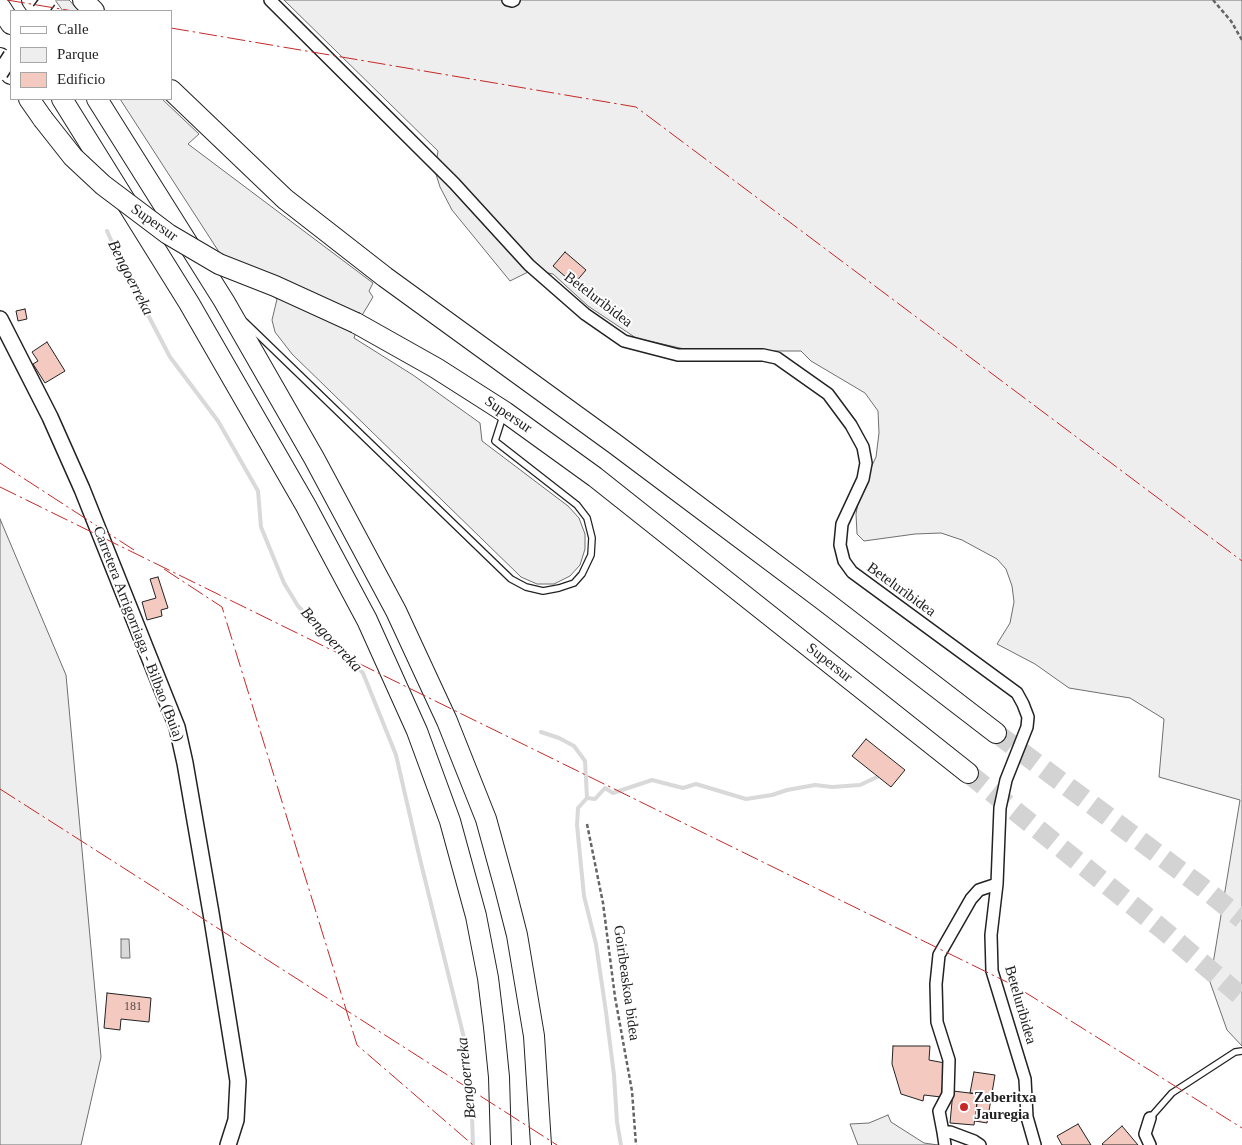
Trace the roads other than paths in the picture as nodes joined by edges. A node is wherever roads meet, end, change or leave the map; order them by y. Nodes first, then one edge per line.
1 (83, 0) edge
2 (508, 0) edge
3 (514, 0) edge
4 (273, 2) edge
5 (0, 8) edge
6 (93, 10) edge
7 (10, 23) edge
8 (0, 58) edge
9 (10, 58) edge
10 (0, 73) edge
11 (10, 73) edge
12 (172, 91) edge
13 (30, 100) edge
14 (63, 100) edge
15 (98, 100) edge
16 (224, 301) junction
17 (0, 319) edge
18 (505, 412) junction
19 (996, 733) tunnel mouth
20 (968, 773) tunnel mouth
21 (997, 884) junction
22 (1242, 1051) edge
23 (1150, 1118) joint
24 (943, 1132) junction
25 (228, 1145) edge
26 (501, 1145) edge
27 (541, 1145) edge
28 (945, 1145) edge
29 (980, 1145) edge
30 (1035, 1145) edge
31 (1150, 1145) edge

1 - 6 highway
2 - 3 street
4 - 21 street, Beteluribidea
5 - 7 highway
8 - 11 highway
9 - 10 street, bridge
12 - 19 highway
13 - 18 highway, Supersur, bridge
14 - 26 highway
15 - 16 highway
16 - 18 lane
16 - 27 highway
17 - 25 street, Carretera Arrigorriaga - Bilbao (Buia)
18 - 20 highway, Supersur
21 - 24 street
21 - 30 street, Beteluribidea
22 - 23 lane
23 - 31 street
24 - 28 street
24 - 29 street

